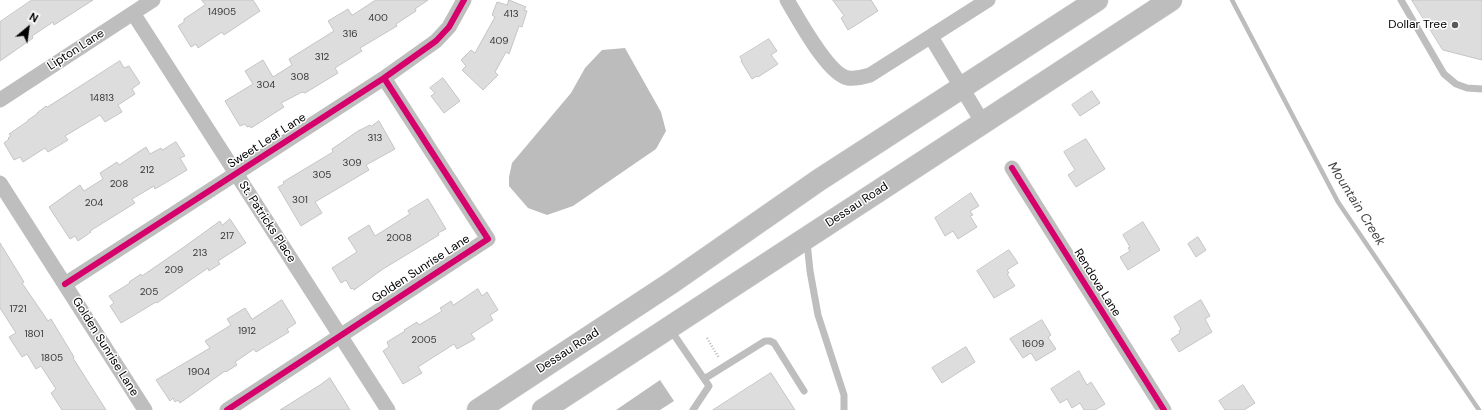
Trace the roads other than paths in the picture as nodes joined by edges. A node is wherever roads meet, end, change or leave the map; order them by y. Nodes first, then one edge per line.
1 (153, 0) edge
2 (464, 0) edge
3 (787, 0) edge
4 (988, 0) edge
5 (1096, 0) edge
6 (1171, 0) edge
7 (1401, 0) edge
8 (133, 13) junction
9 (931, 37) junction
10 (384, 78) junction
11 (961, 87) junction
12 (1482, 89) edge
13 (0, 100) edge
14 (983, 123) junction
15 (1012, 168) dead end
16 (237, 174) junction
17 (0, 183) edge
18 (806, 238) junction
19 (65, 284) junction
20 (669, 327) junction
21 (340, 335) junction
22 (704, 379) junction
23 (804, 391) dead end
24 (145, 410) edge
25 (227, 410) edge
26 (388, 410) edge
27 (478, 410) edge
28 (542, 410) edge
29 (693, 410) edge
30 (844, 410) edge
31 (1164, 410) edge

1 - 8 street, Lipton Lane
2 - 10 street, Sweet Leaf Lane
3 - 9 street
4 - 9 street
5 - 11 main road, Dessau Road
6 - 14 main road, Dessau Road
7 - 12 lane
8 - 13 street, Lipton Lane
8 - 16 street, St. Patricks Place
9 - 11 street
10 - 16 street, Sweet Leaf Lane
10 - 21 street, Golden Sunrise Lane
11 - 14 street
11 - 27 main road, Dessau Road
14 - 18 main road, Dessau Road
15 - 31 street, Rendova Lane
16 - 19 street, Sweet Leaf Lane
16 - 21 street, St. Patricks Place
17 - 19 street, Golden Sunrise Lane
18 - 20 main road, Dessau Road
18 - 30 lane
19 - 24 street, Golden Sunrise Lane
20 - 22 lane
20 - 28 main road, Dessau Road
21 - 25 street, Golden Sunrise Lane
21 - 26 street, St. Patricks Place
22 - 23 lane
22 - 29 lane

